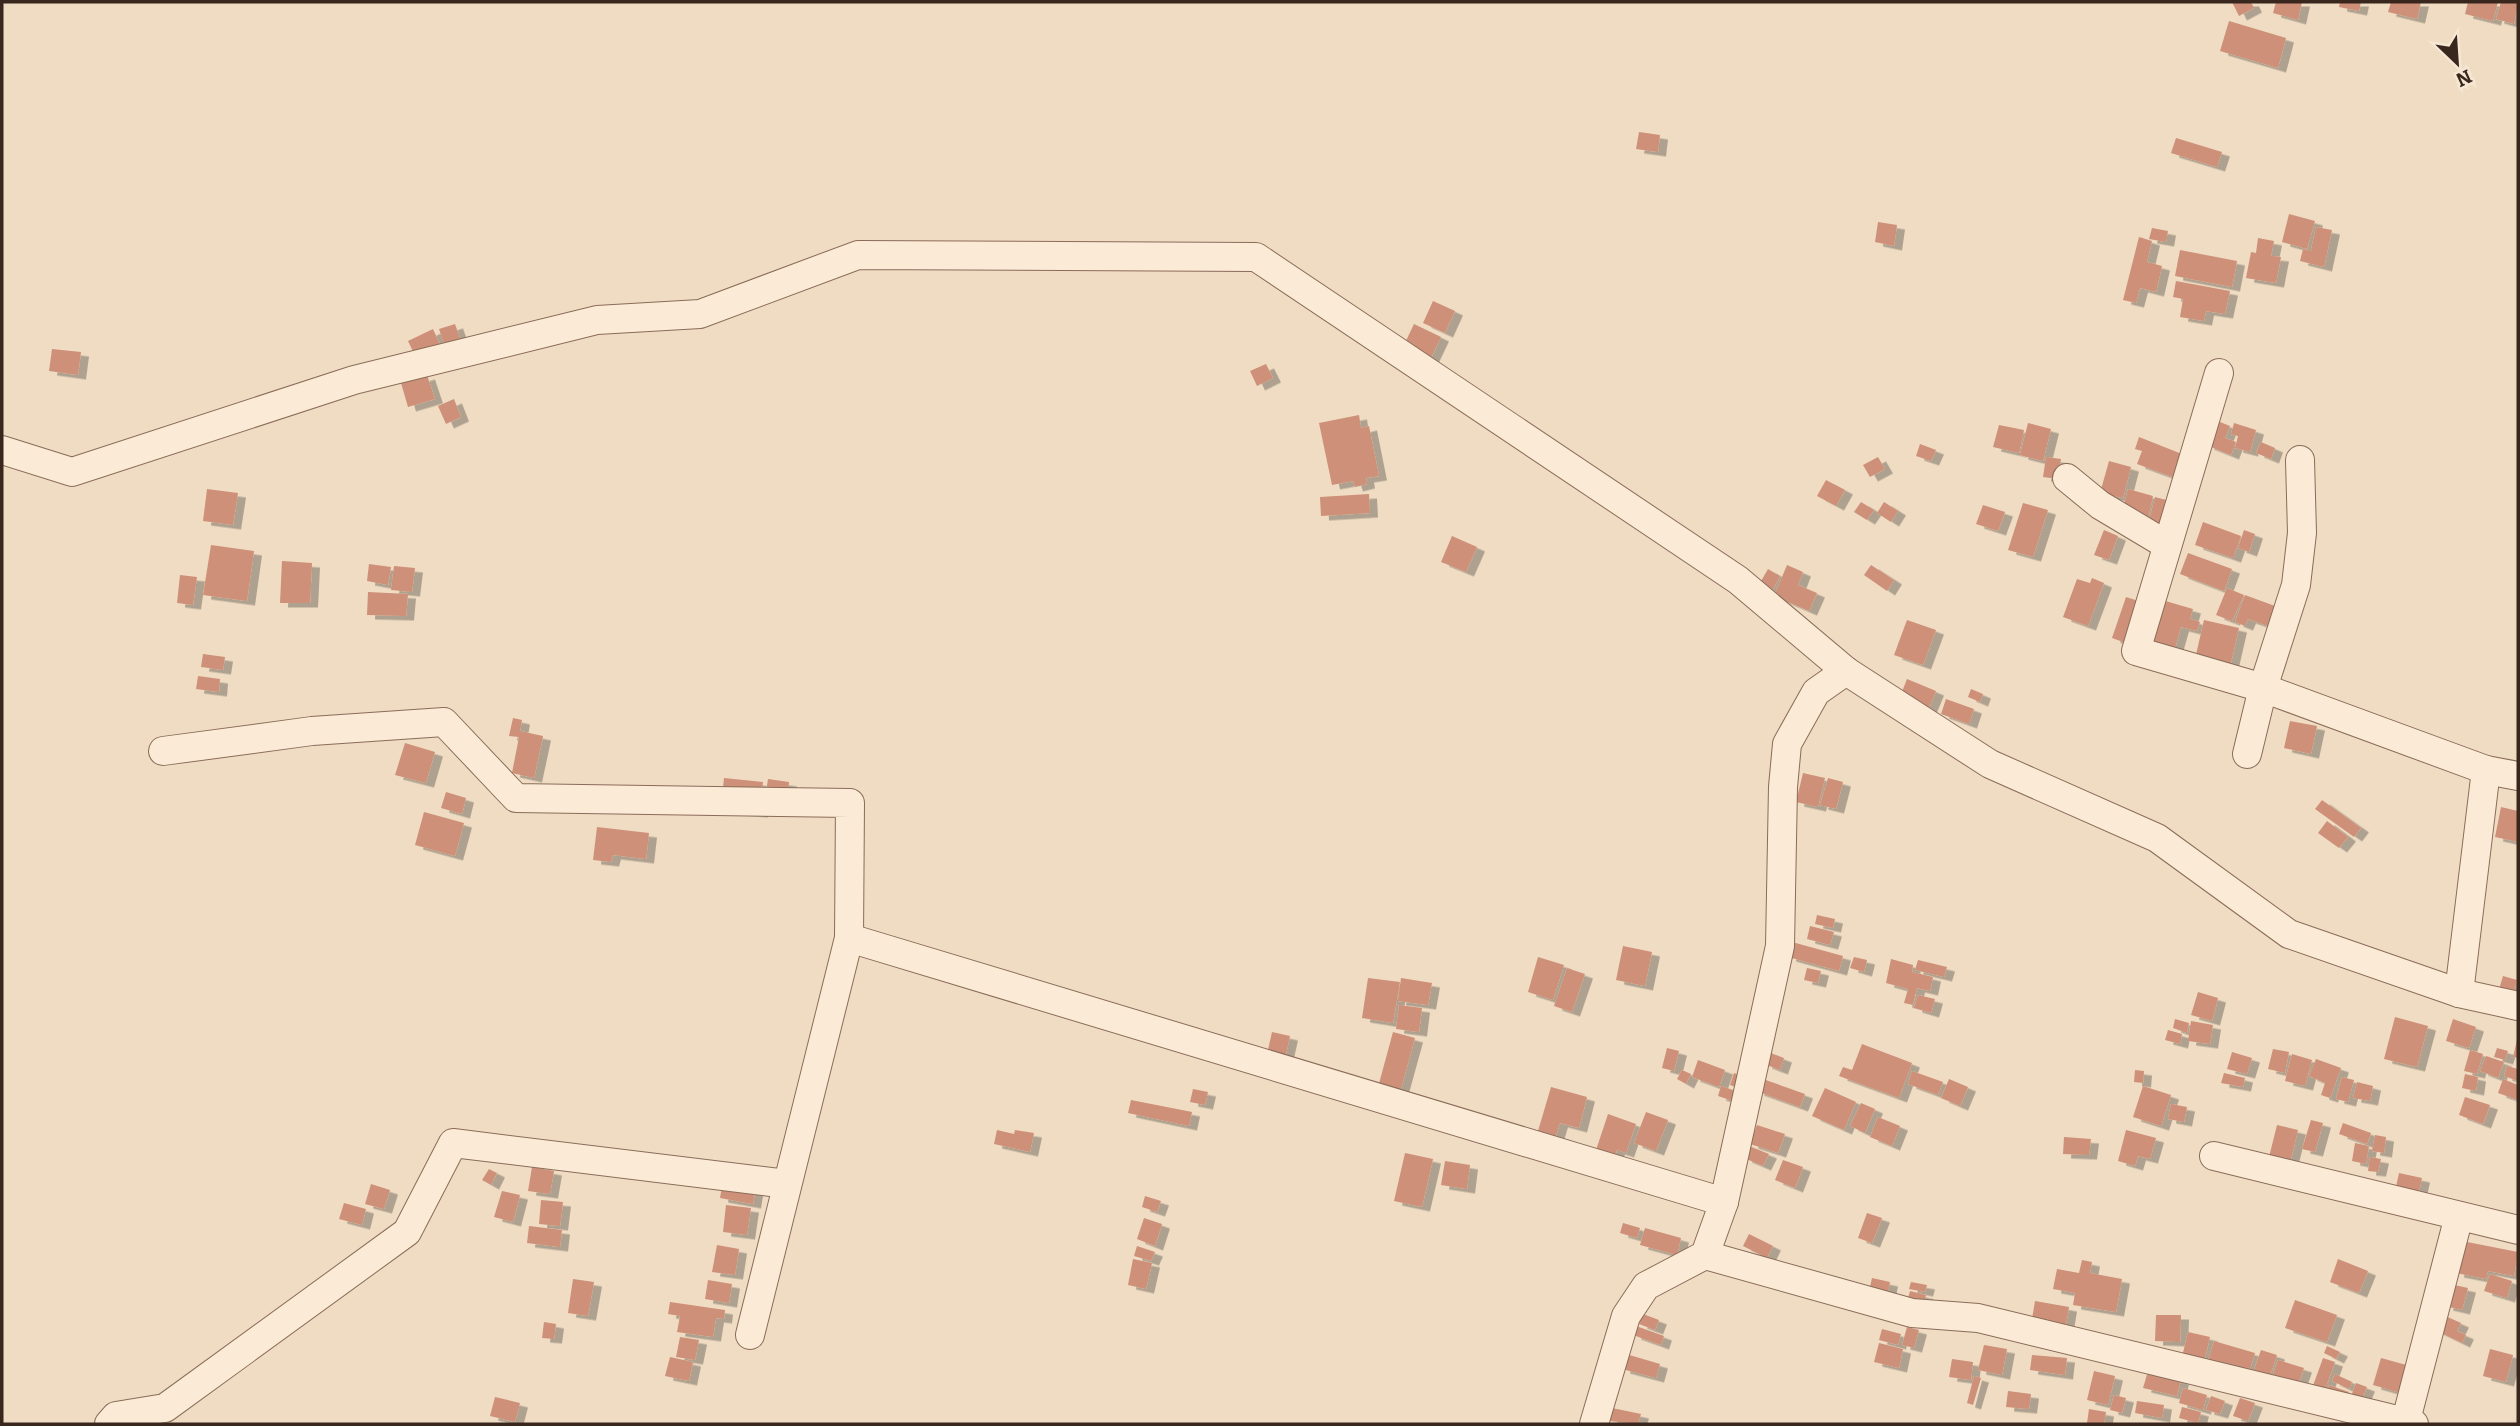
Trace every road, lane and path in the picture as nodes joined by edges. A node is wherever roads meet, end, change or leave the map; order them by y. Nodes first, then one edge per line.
1 (2219, 373) dead end
2 (2, 450) edge
3 (2300, 460) dead end
4 (2067, 478) dead end
5 (2167, 545) junction
6 (1846, 671) junction
7 (2263, 688) junction
8 (163, 751) dead end
9 (2247, 754) dead end
10 (2486, 770) junction
11 (2518, 776) edge
12 (849, 938) junction
13 (2459, 993) junction
14 (2518, 1006) edge
15 (2214, 1157) dead end
16 (787, 1184) junction
17 (1724, 1202) junction
18 (2459, 1216) junction
19 (2518, 1230) edge
20 (1705, 1255) junction
21 (750, 1335) dead end
22 (109, 1424) edge
23 (1594, 1424) edge
24 (2408, 1424) edge

1 - 5 street
2 - 6 street
3 - 7 street
4 - 5 street
5 - 7 street
6 - 13 street
6 - 17 street
7 - 9 street
7 - 10 street
8 - 12 street
10 - 11 street
10 - 13 street
12 - 16 street
12 - 17 street
13 - 14 street
15 - 18 street
16 - 21 street
16 - 22 street
17 - 20 street
18 - 19 street
18 - 24 street
20 - 23 street
20 - 24 street

